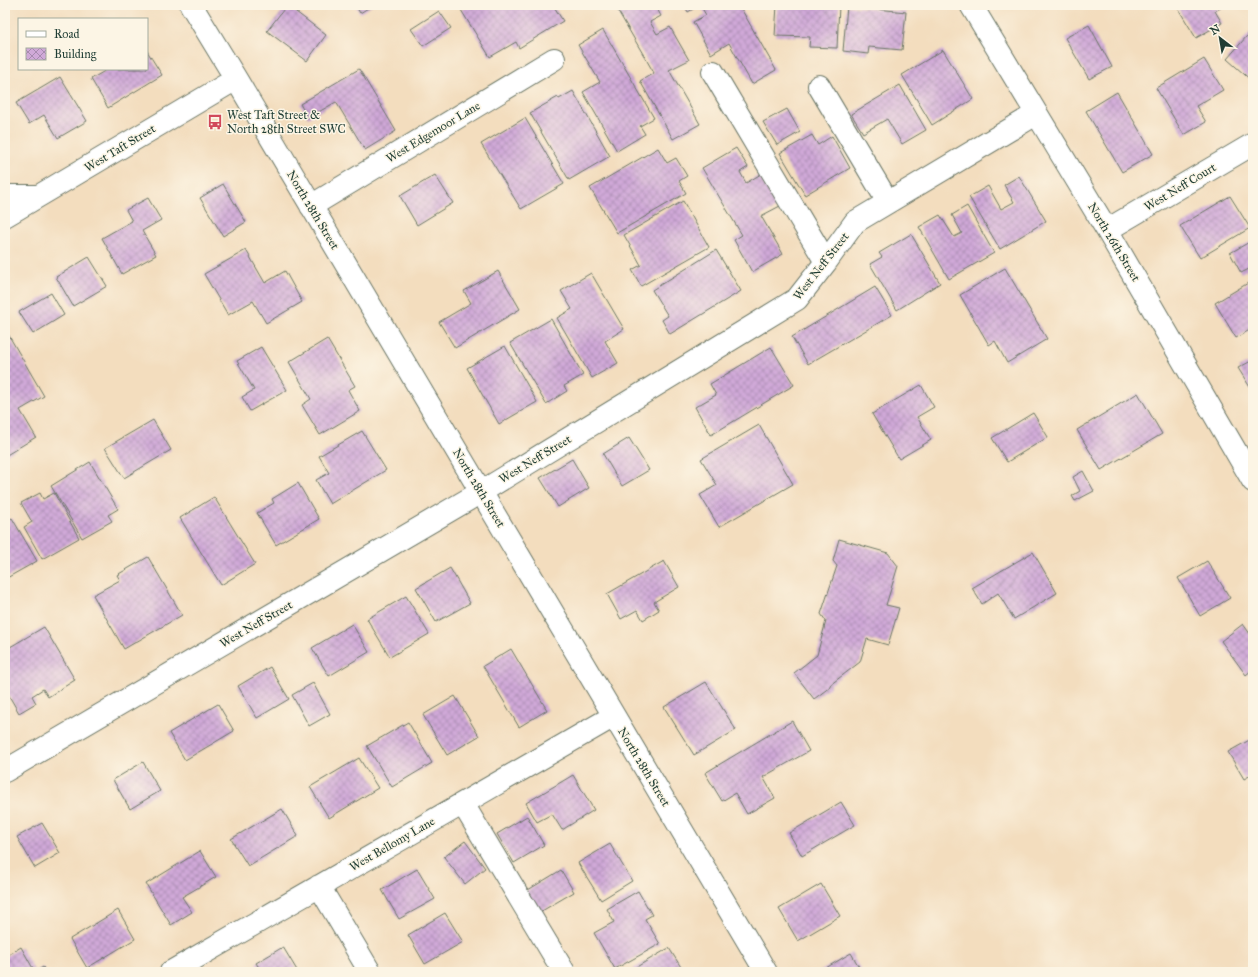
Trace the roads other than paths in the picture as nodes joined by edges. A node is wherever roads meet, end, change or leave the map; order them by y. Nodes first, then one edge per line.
1 (191, 5) edge
2 (971, 5) edge
3 (554, 59) dead end
4 (713, 72) dead end
5 (236, 79) junction
6 (818, 86) dead end
7 (1036, 114) junction
8 (1253, 144) edge
9 (5, 196) edge
10 (38, 196) junction
11 (888, 202) junction
12 (311, 206) junction
13 (5, 216) edge
14 (1107, 230) junction
15 (826, 262) junction
16 (1253, 481) edge
17 (481, 492) junction
18 (614, 716) junction
19 (5, 771) edge
20 (463, 804) junction
21 (319, 886) junction
22 (171, 972) edge
23 (370, 972) edge
24 (564, 972) edge
25 (766, 972) edge

1 - 5 street, North 28th Street
2 - 7 street, North 26th Street
3 - 12 street, West Edgemoor Lane
4 - 15 street
5 - 10 street, West Taft Street
5 - 12 street, North 28th Street
6 - 11 street
7 - 11 street, West Neff Street
7 - 14 street, North 26th Street
8 - 14 street, West Neff Court
9 - 10 street
10 - 13 street, West Taft Street
11 - 15 street, West Neff Street
12 - 17 street, North 28th Street
14 - 16 street, North 26th Street
15 - 17 street, West Neff Street
17 - 18 street, North 28th Street
17 - 19 street, West Neff Street
18 - 20 street, West Bellomy Lane
18 - 25 street, North 28th Street
20 - 21 street, West Bellomy Lane
20 - 24 street
21 - 22 street, West Bellomy Lane
21 - 23 street

